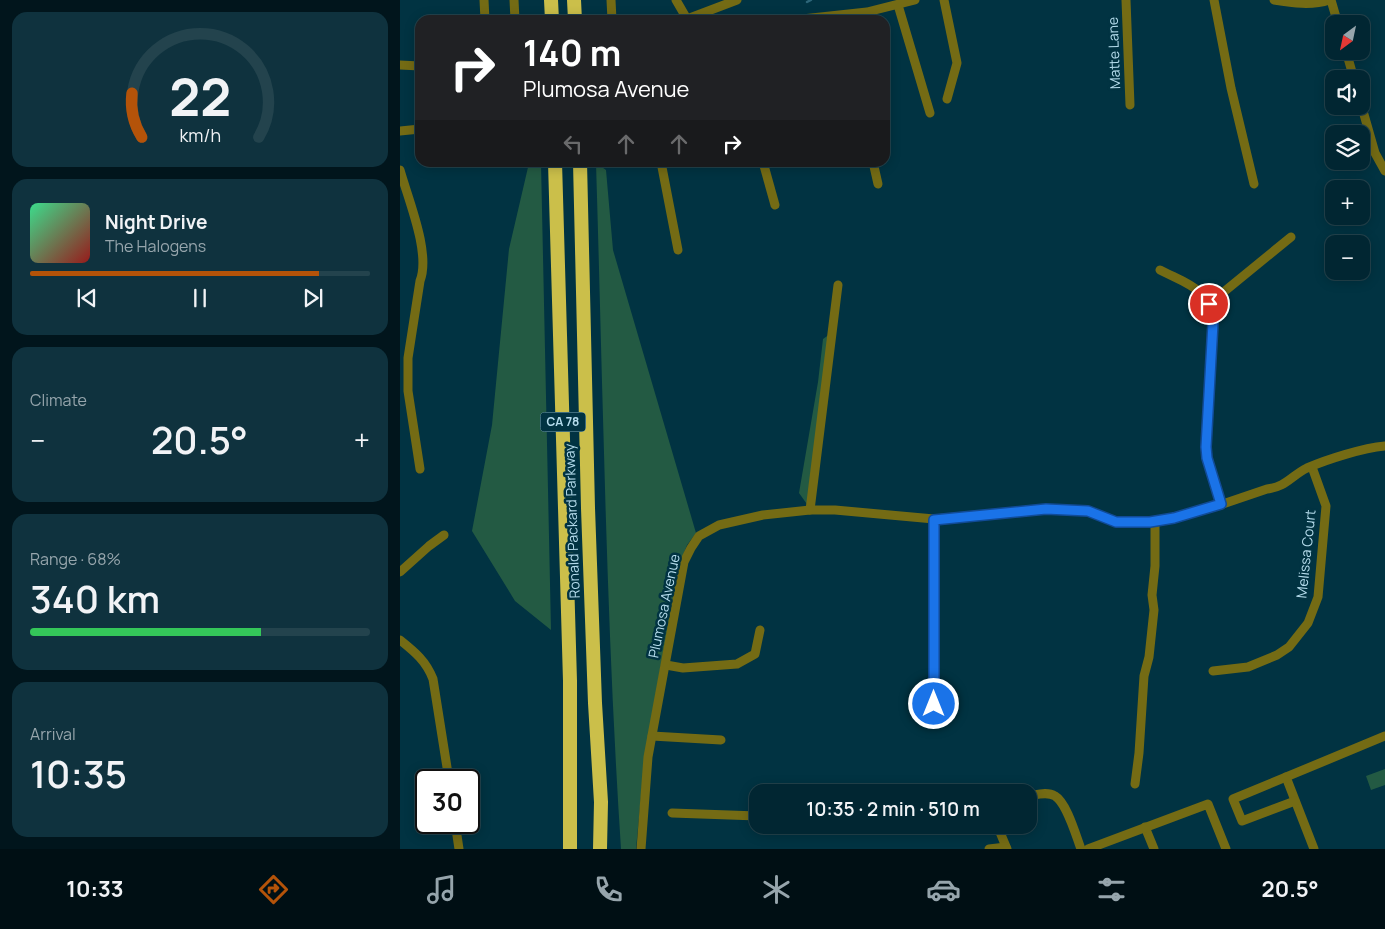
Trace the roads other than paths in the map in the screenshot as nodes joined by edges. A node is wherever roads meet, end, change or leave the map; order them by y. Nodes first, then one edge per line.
1 (484, 0) edge
2 (514, 0) edge
3 (551, 0) edge
4 (574, 0) edge
5 (611, 0) edge
6 (676, 0) edge
7 (737, 0) edge
8 (915, 0) edge
9 (944, 0) edge
10 (1126, 0) edge
11 (1214, 0) edge
12 (1274, 0) edge
13 (1330, 0) edge
14 (898, 5) junction
15 (484, 15) edge
16 (515, 15) edge
17 (552, 15) edge
18 (575, 15) edge
19 (612, 15) edge
20 (685, 15) edge
21 (698, 15) edge
22 (851, 15) edge
23 (1335, 15) edge
24 (400, 65) edge
25 (415, 66) edge
26 (947, 99) dead end
27 (1130, 105) dead end
28 (930, 114) dead end
29 (1364, 115) edge
30 (415, 130) edge
31 (400, 131) edge
32 (555, 167) edge
33 (580, 167) edge
34 (662, 167) edge
35 (764, 167) edge
36 (874, 167) edge
37 (400, 170) edge
38 (1385, 171) edge
39 (878, 184) dead end
40 (1254, 184) dead end
41 (775, 205) dead end
42 (1291, 237) dead end
43 (678, 250) dead end
44 (1160, 270) dead end
45 (838, 285) dead end
46 (1209, 304) junction
47 (1385, 446) edge
48 (1312, 467) junction
49 (420, 469) dead end
50 (1221, 504) junction
51 (810, 510) junction
52 (934, 520) junction
53 (1155, 521) junction
54 (444, 535) dead end
55 (400, 572) edge
56 (760, 630) dead end
57 (400, 640) edge
58 (666, 665) junction
59 (1213, 671) dead end
60 (934, 723) dead end
61 (652, 736) junction
62 (1385, 736) edge
63 (721, 740) dead end
64 (447, 769) edge
65 (1286, 777) junction
66 (1135, 784) dead end
67 (1037, 794) edge
68 (1295, 801) junction
69 (601, 802) junction
70 (672, 814) dead end
71 (749, 816) edge
72 (1145, 827) junction
73 (457, 834) edge
74 (1001, 834) edge
75 (1006, 848) edge
76 (459, 849) edge
77 (570, 849) edge
78 (600, 849) edge
79 (606, 849) edge
80 (641, 849) edge
81 (989, 849) edge
82 (1081, 849) edge
83 (1088, 849) edge
84 (1154, 849) edge
85 (1226, 849) edge
86 (1314, 849) edge

1 - 15 street
2 - 16 street
3 - 17 highway
4 - 18 highway
5 - 19 street
6 - 20 street
7 - 21 street
8 - 14 street
9 - 26 street
10 - 27 street, Matte Lane
11 - 40 street
12 - 13 street
13 - 23 street
14 - 22 street
14 - 28 street
24 - 25 street
29 - 38 street
30 - 31 street
32 - 77 highway, Ronald Packard Parkway / CA 78
33 - 69 highway, Ronald Packard Parkway / CA 78
34 - 43 street
35 - 41 street
36 - 39 street
37 - 49 street
42 - 46 street
44 - 46 street
45 - 51 street
46 - 50 street
47 - 48 street, Plumosa Avenue
48 - 50 street, Plumosa Avenue
48 - 59 street, Melissa Court
50 - 53 street, Plumosa Avenue
51 - 52 street, Plumosa Avenue
51 - 58 street, Plumosa Avenue
52 - 53 street, Plumosa Avenue
52 - 60 street
53 - 66 street
54 - 55 street
56 - 58 street
57 - 64 street
58 - 61 street, Plumosa Avenue
61 - 63 street
61 - 80 street, Plumosa Avenue
62 - 65 street
65 - 68 street
65 - 68 street
67 - 82 street
68 - 86 street
69 - 78 highway, Ronald Packard Parkway / CA 78
69 - 79 highway
70 - 71 street
72 - 83 street
72 - 84 street
72 - 85 street
73 - 76 street
74 - 75 street
75 - 81 street

